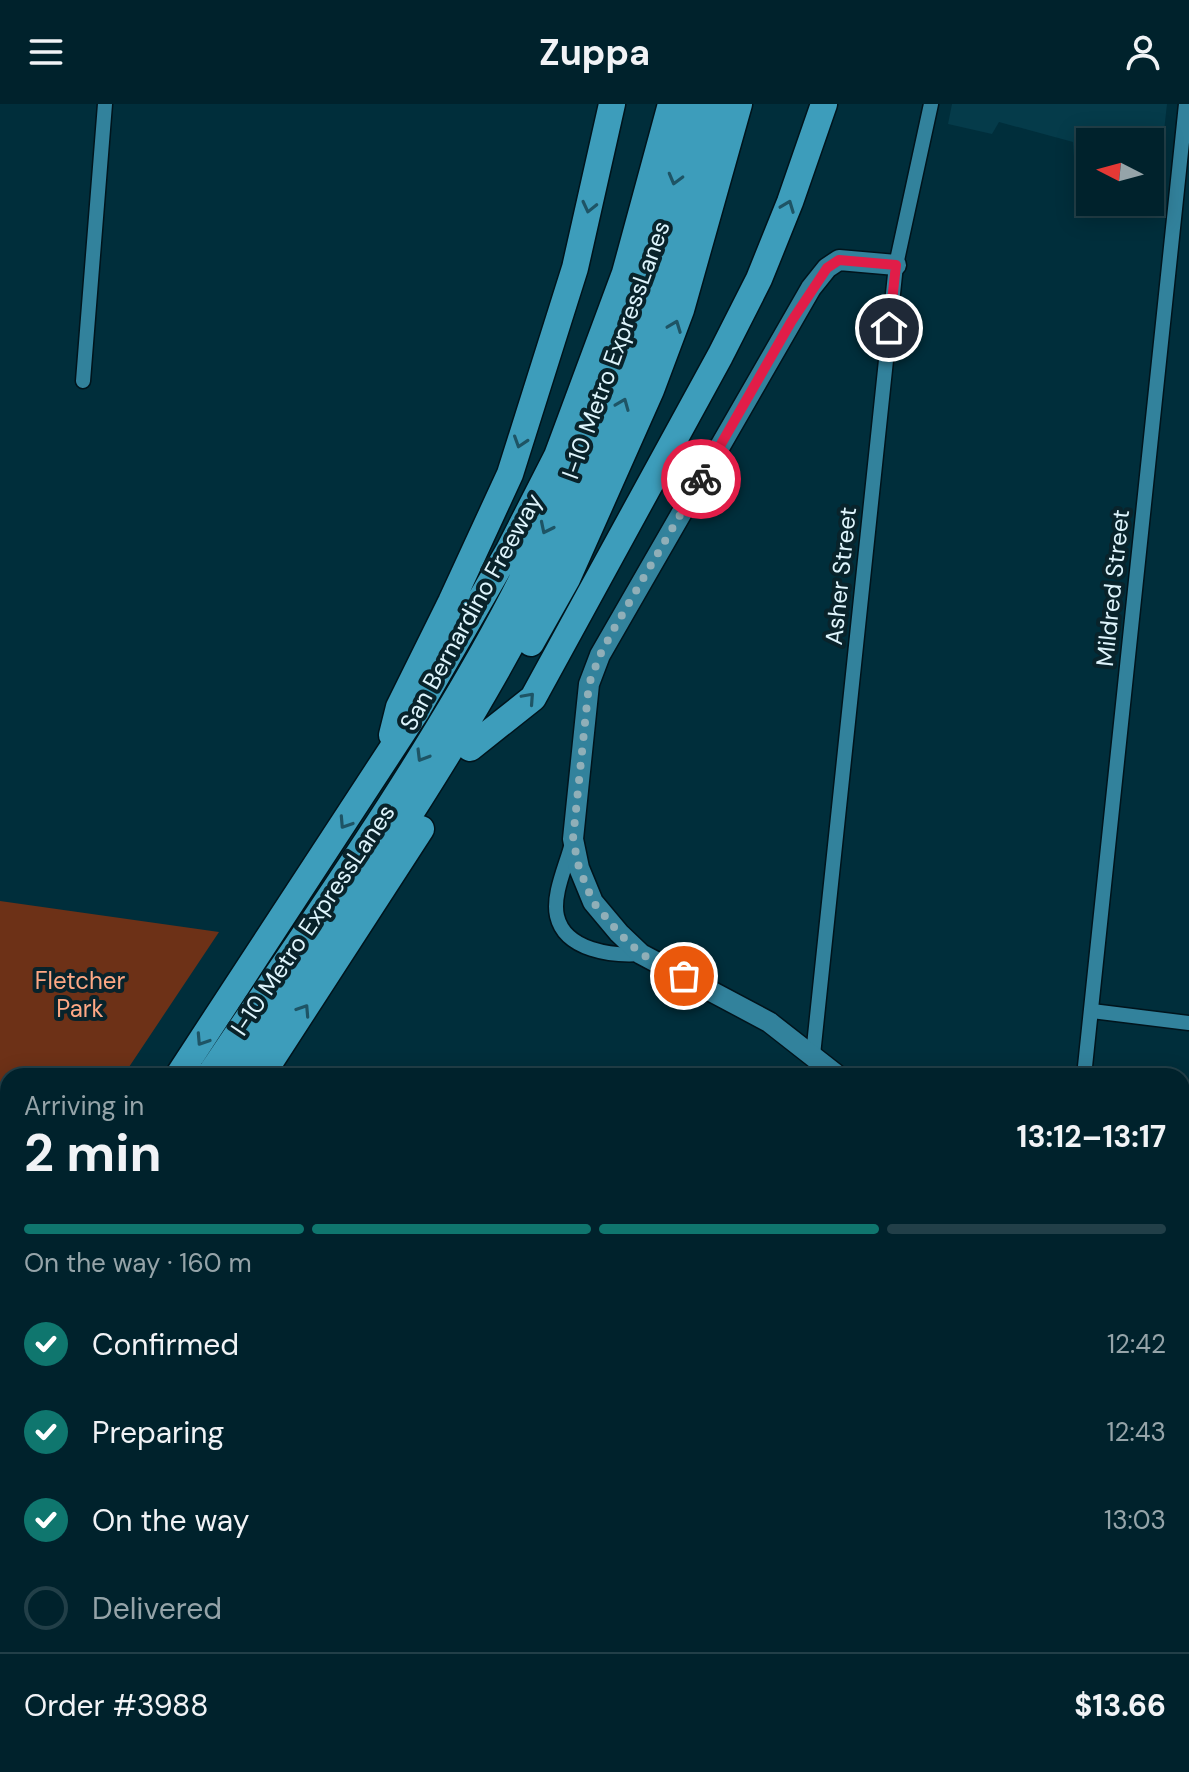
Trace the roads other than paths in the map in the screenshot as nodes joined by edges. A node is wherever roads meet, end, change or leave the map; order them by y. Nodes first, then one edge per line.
1 (105, 104) edge
2 (612, 104) edge
3 (671, 104) edge
4 (696, 104) edge
5 (720, 104) edge
6 (739, 104) edge
7 (824, 104) edge
8 (931, 104) edge
9 (1186, 104) edge
10 (896, 265) junction
11 (83, 381) dead end
12 (470, 748) junction
13 (387, 758) junction
14 (573, 839) junction
15 (641, 954) junction
16 (1092, 1011) junction
17 (1189, 1023) edge
18 (813, 1055) junction
19 (183, 1068) edge
20 (214, 1068) edge
21 (240, 1068) edge
22 (266, 1068) edge
23 (828, 1068) edge
24 (1085, 1068) edge

1 - 11 street
2 -> 13 highway
3 - 13 highway, San Bernardino Freeway
4 -> 20 highway, I-10 Metro ExpressLanes
21 -> 5 highway, I-10 Metro ExpressLanes
12 -> 6 highway
12 -> 7 highway
8 - 10 street, Asher Street
9 - 16 street, Mildred Street
10 - 14 street
10 - 18 street, Asher Street
22 -> 12 highway
13 -> 19 highway, San Bernardino Freeway
14 - 15 street
14 - 15 street
15 - 18 street
16 - 17 street
16 - 24 street, Mildred Street
18 - 23 street

